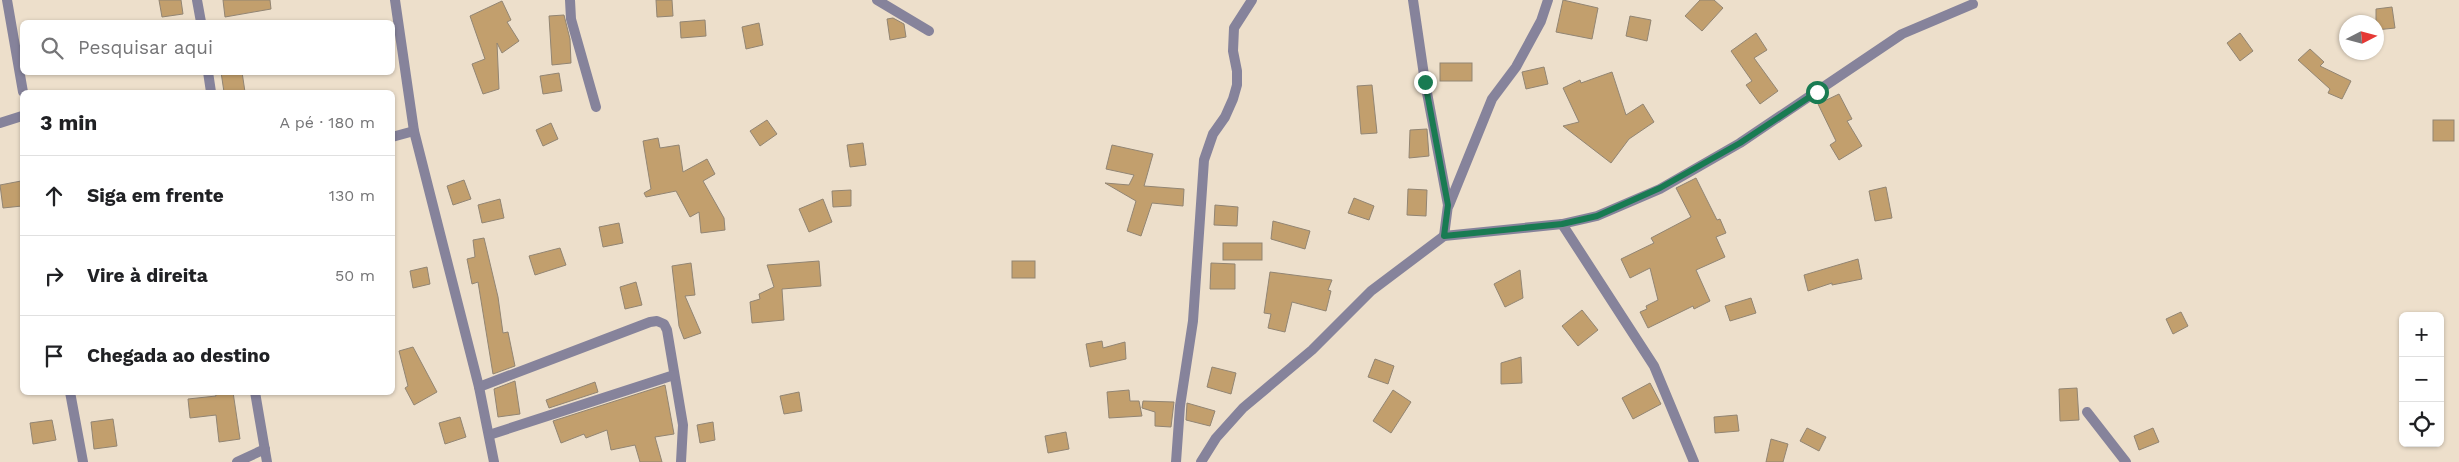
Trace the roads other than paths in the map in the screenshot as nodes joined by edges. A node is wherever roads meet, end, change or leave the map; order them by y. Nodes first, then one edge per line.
1 (7, 0) edge
2 (197, 0) edge
3 (395, 0) edge
4 (570, 0) edge
5 (877, 0) edge
6 (1252, 0) edge
7 (1413, 0) edge
8 (1548, 0) edge
9 (1973, 4) dead end
10 (201, 20) edge
11 (929, 31) dead end
12 (20, 75) edge
13 (20, 75) edge
14 (208, 75) edge
15 (23, 90) edge
16 (211, 90) edge
17 (596, 107) dead end
18 (20, 117) edge
19 (0, 123) edge
20 (414, 131) junction
21 (395, 137) edge
22 (1448, 205) junction
23 (1562, 224) junction
24 (1444, 236) junction
25 (674, 375) junction
26 (479, 387) junction
27 (71, 395) edge
28 (256, 395) edge
29 (2088, 412) dead end
30 (489, 435) junction
31 (265, 449) junction
32 (84, 462) edge
33 (237, 462) edge
34 (267, 462) edge
35 (494, 462) edge
36 (681, 462) edge
37 (1176, 462) edge
38 (1201, 462) edge
39 (1694, 462) edge
40 (2126, 462) edge

1 - 12 street
2 - 10 street
3 - 20 street
4 - 17 street
5 - 11 street
6 - 37 street
7 - 22 street
8 - 22 street
9 - 23 street
13 - 15 street
14 - 16 street
18 - 19 street
20 - 21 street
20 - 26 street
22 - 24 street
23 - 24 street
23 - 39 street
24 - 38 street
25 - 26 street
25 - 30 street
25 - 36 street
26 - 30 street
27 - 32 street
28 - 31 street
29 - 40 street
30 - 35 street
31 - 33 street
31 - 34 street

